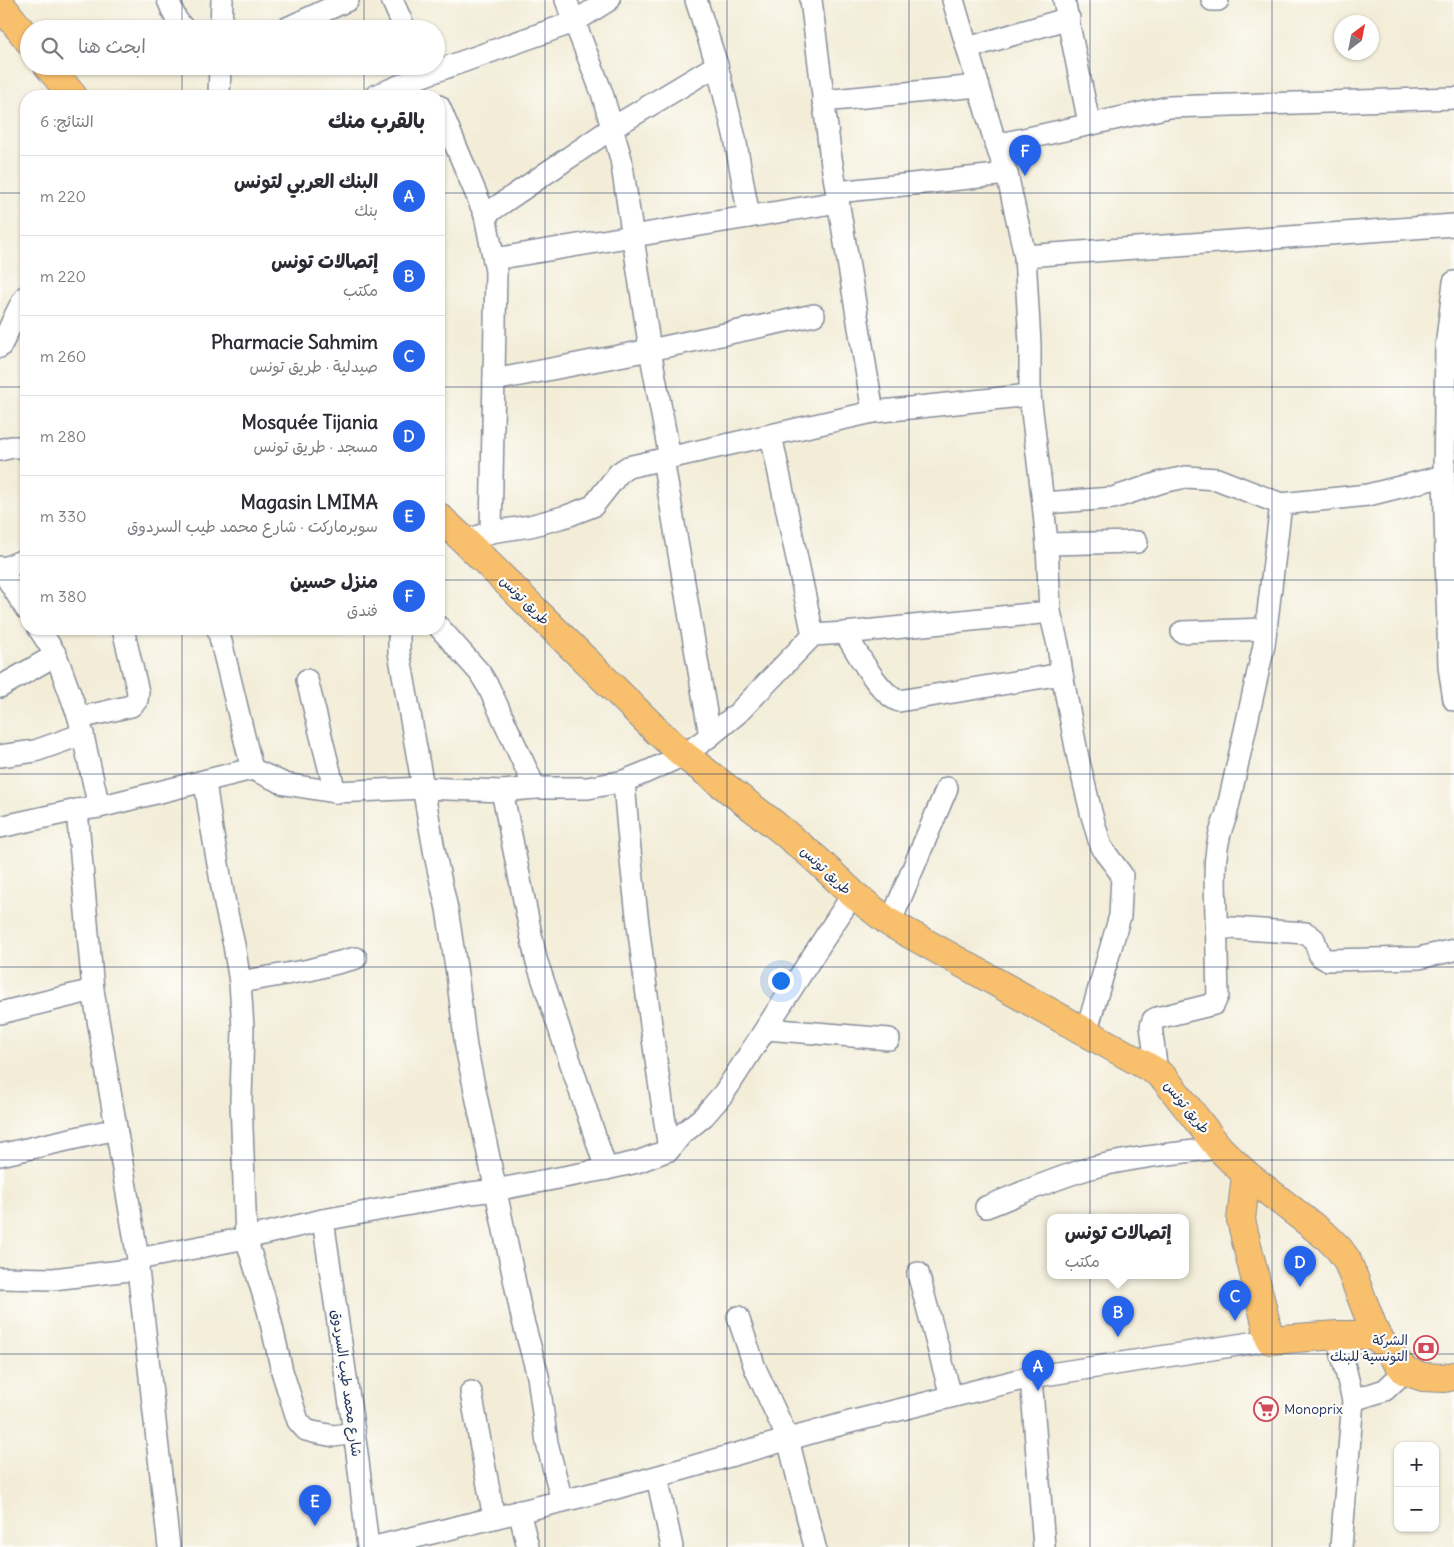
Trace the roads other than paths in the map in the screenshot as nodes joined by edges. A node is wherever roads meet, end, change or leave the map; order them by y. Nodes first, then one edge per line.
1 (168, 0) edge
2 (222, 0) edge
3 (348, 0) edge
4 (392, 0) edge
5 (566, 0) edge
6 (609, 0) edge
7 (696, 0) edge
8 (811, 0) edge
9 (953, 0) edge
10 (1212, 0) edge
11 (1218, 0) edge
12 (0, 4) edge
13 (1066, 9) edge
14 (177, 20) edge
15 (221, 20) edge
16 (305, 20) edge
17 (401, 20) edge
18 (574, 22) junction
19 (20, 30) edge
20 (968, 48) junction
21 (445, 63) edge
22 (717, 64) junction
23 (56, 75) edge
24 (220, 75) edge
25 (414, 75) edge
26 (425, 75) edge
27 (978, 86) junction
28 (68, 90) edge
29 (219, 90) edge
30 (386, 90) edge
31 (431, 90) edge
32 (1454, 98) edge
33 (823, 101) junction
34 (445, 120) edge
35 (1089, 123) junction
36 (612, 128) junction
37 (996, 145) junction
38 (1007, 174) junction
39 (838, 197) junction
40 (485, 215) junction
41 (749, 217) junction
42 (1454, 226) edge
43 (633, 236) junction
44 (1025, 256) junction
45 (494, 259) junction
46 (1454, 282) edge
47 (20, 305) edge
48 (814, 314) dead end
49 (0, 347) edge
50 (1450, 347) edge
51 (650, 350) junction
52 (494, 380) junction
53 (1030, 395) junction
54 (873, 412) junction
55 (771, 435) junction
56 (20, 447) edge
57 (0, 450) edge
58 (666, 459) junction
59 (1444, 476) junction
60 (1043, 504) junction
61 (1280, 504) junction
62 (445, 523) edge
63 (492, 532) junction
64 (465, 541) junction
65 (1137, 542) dead end
66 (1047, 544) junction
67 (20, 561) edge
68 (0, 569) edge
69 (20, 600) edge
70 (1050, 612) junction
71 (1266, 629) junction
72 (1182, 632) dead end
73 (445, 633) edge
74 (845, 633) junction
75 (43, 635) edge
76 (124, 635) edge
77 (219, 635) edge
78 (813, 635) junction
79 (399, 638) dead end
80 (56, 655) junction
81 (1452, 667) edge
82 (1062, 674) junction
83 (307, 680) dead end
84 (0, 687) edge
85 (1454, 700) edge
86 (81, 726) junction
87 (710, 736) junction
88 (684, 755) junction
89 (0, 756) edge
90 (252, 770) junction
91 (624, 781) junction
92 (205, 782) junction
93 (423, 788) junction
94 (535, 788) junction
95 (947, 788) dead end
96 (502, 791) junction
97 (335, 792) junction
98 (99, 807) junction
99 (77, 810) junction
100 (0, 827) edge
101 (853, 894) junction
102 (890, 923) junction
103 (1216, 927) junction
104 (1454, 950) edge
105 (356, 958) dead end
106 (240, 982) junction
107 (93, 990) junction
108 (0, 1013) edge
109 (766, 1029) junction
110 (1086, 1034) junction
111 (889, 1039) dead end
112 (1157, 1072) junction
113 (116, 1130) junction
114 (1219, 1148) junction
115 (669, 1150) junction
116 (0, 1155) edge
117 (606, 1169) junction
118 (1246, 1174) junction
119 (495, 1190) junction
120 (986, 1207) dead end
121 (323, 1220) junction
122 (246, 1238) junction
123 (138, 1264) junction
124 (918, 1273) dead end
125 (0, 1278) edge
126 (738, 1318) dead end
127 (1376, 1335) junction
128 (1337, 1336) junction
129 (1270, 1340) junction
130 (1405, 1371) junction
131 (1454, 1376) edge
132 (1031, 1377) junction
133 (471, 1392) dead end
134 (951, 1396) junction
135 (1352, 1400) junction
136 (354, 1433) junction
137 (788, 1439) junction
138 (657, 1477) junction
139 (562, 1501) junction
140 (519, 1511) junction
141 (494, 1518) junction
142 (169, 1547) edge
143 (368, 1547) edge
144 (375, 1547) edge
145 (528, 1547) edge
146 (672, 1547) edge
147 (815, 1547) edge
148 (1044, 1547) edge
149 (1341, 1547) edge

1 - 14 street
2 - 15 street
3 - 16 street
4 - 17 street
5 - 18 street
6 - 18 street
7 - 22 street
8 - 33 street
9 - 20 street
10 - 11 street
12 - 19 main road
13 - 20 street
13 - 35 street
18 - 21 street
18 - 36 street
20 - 27 street
22 - 36 street
22 - 41 street
23 - 28 main road
24 - 29 street
25 - 30 street
26 - 31 street
27 - 33 street
27 - 37 street
32 - 35 street
33 - 39 street
34 - 40 street
35 - 37 street
36 - 40 street
36 - 43 street
37 - 38 street
38 - 39 street
38 - 44 street
39 - 41 street
39 - 54 street
40 - 45 street
41 - 43 street
42 - 44 street
43 - 45 street
43 - 51 street
44 - 53 street
45 - 52 street
46 - 50 street
47 - 49 street
48 - 51 street
50 - 59 street
51 - 52 street
51 - 58 street
52 - 63 street
53 - 54 street
53 - 60 street
54 - 55 street
55 - 58 street
55 - 78 street
56 - 57 street
58 - 63 street
58 - 87 street
59 - 61 street
59 - 81 street
60 - 61 street
60 - 66 street
61 - 71 street
62 - 64 main road, طريق تونس
63 - 64 street
64 - 88 main road, طريق تونس
65 - 66 street
66 - 70 street
67 - 68 street
68 - 69 street
70 - 74 street
70 - 82 street
71 - 72 street
71 - 103 street
73 - 94 street
74 - 78 street
74 - 82 street
75 - 80 street
76 - 86 street
77 - 90 street
78 - 87 street
79 - 93 street
80 - 84 street
80 - 86 street
81 - 85 street
82 - 110 street
83 - 97 street
86 - 89 street
86 - 98 street
87 - 88 street
88 - 91 street
88 - 101 main road, طريق تونس
90 - 92 street
90 - 97 street
91 - 94 street
91 - 115 street
92 - 98 street
92 - 106 street
93 - 96 street
93 - 97 street
93 - 119 street
94 - 96 street
95 - 102 street
96 - 117 street
98 - 99 street
99 - 100 street
99 - 107 street
101 - 102 main road, طريق تونس
101 - 109 street
102 - 110 main road, طريق تونس
103 - 104 street
103 - 112 street
105 - 106 street
106 - 122 street
107 - 108 street
107 - 113 street
109 - 111 street
109 - 115 street
110 - 112 main road, طريق تونس
112 - 114 main road, طريق تونس
113 - 116 street
113 - 123 street
114 - 118 main road, طريق تونس
114 - 120 street
115 - 117 street
117 - 119 street
118 - 127 main road, طريق تونس
118 - 129 main road
119 - 121 street
119 - 139 street
121 - 122 street
121 - 136 street, شارع محمد طيب السردوق
122 - 123 street
122 - 136 street
123 - 125 street
123 - 142 street
124 - 134 street
126 - 137 street
127 - 128 main road
127 - 130 main road, طريق تونس
128 - 129 main road
128 - 135 street
129 - 132 street
130 - 131 main road
130 - 135 street
132 - 134 street
132 - 148 street
133 - 141 street
134 - 137 street
135 - 149 street
136 - 143 street, شارع محمد طيب السردوق
137 - 138 street
137 - 147 street
138 - 139 street
138 - 146 street
139 - 140 street
140 - 141 street
140 - 145 street
141 - 144 street

